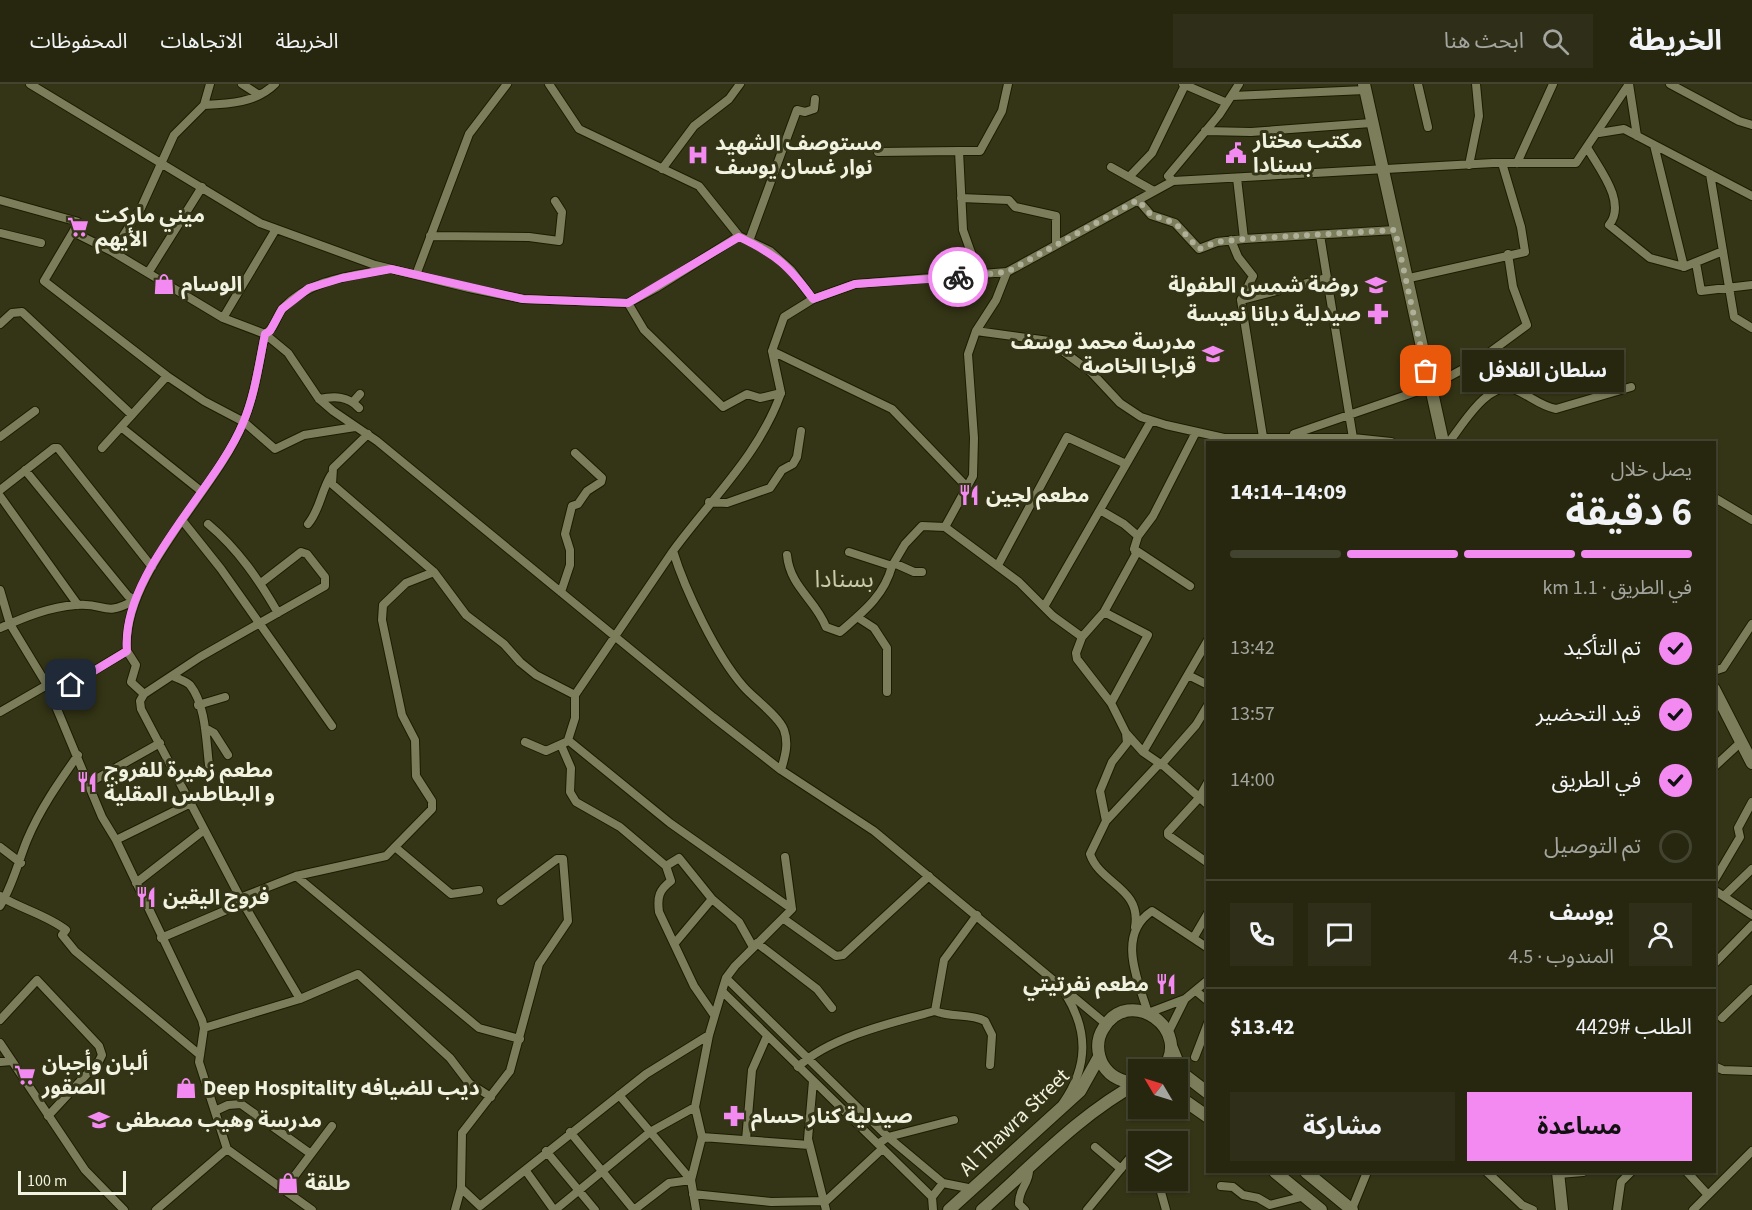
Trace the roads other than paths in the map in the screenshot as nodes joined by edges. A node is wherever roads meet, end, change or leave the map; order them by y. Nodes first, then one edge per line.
1 (30, 84) edge
2 (210, 84) edge
3 (242, 84) edge
4 (275, 84) edge
5 (507, 84) edge
6 (549, 84) edge
7 (740, 84) edge
8 (1008, 84) edge
9 (1184, 84) edge
10 (1239, 84) edge
11 (1418, 84) edge
12 (1476, 84) edge
13 (1553, 84) edge
14 (1629, 84) edge
15 (1670, 84) edge
16 (1365, 87) edge
17 (259, 94) junction
18 (815, 99) dead end
19 (1230, 100) junction
20 (204, 105) junction
21 (1371, 123) junction
22 (1752, 125) edge
23 (1428, 127) dead end
24 (1205, 131) junction
25 (1599, 133) junction
26 (1637, 136) junction
27 (1654, 145) junction
28 (1588, 149) junction
29 (959, 151) junction
30 (878, 152) dead end
31 (163, 163) junction
32 (1517, 163) junction
33 (1502, 164) junction
34 (1469, 165) junction
35 (1111, 167) dead end
36 (662, 169) junction
37 (1382, 171) junction
38 (1710, 174) junction
39 (1129, 177) junction
40 (1237, 178) junction
41 (1173, 181) junction
42 (202, 187) junction
43 (1154, 191) junction
44 (1752, 196) edge
45 (961, 198) junction
46 (0, 200) edge
47 (1138, 200) junction
48 (555, 201) dead end
49 (276, 229) junction
50 (1395, 230) junction
51 (73, 232) junction
52 (0, 233) edge
53 (1320, 235) junction
54 (430, 236) junction
55 (739, 237) junction
56 (1244, 239) junction
57 (1231, 240) junction
58 (749, 241) junction
59 (41, 243) dead end
60 (1056, 245) junction
61 (1723, 251) junction
62 (113, 252) junction
63 (1508, 254) junction
64 (1696, 263) junction
65 (1684, 267) junction
66 (391, 269) junction
67 (1007, 272) junction
68 (148, 273) junction
69 (416, 275) junction
70 (979, 275) junction
71 (1327, 278) junction
72 (1406, 279) junction
73 (1752, 285) edge
74 (1729, 288) junction
75 (813, 299) junction
76 (1241, 300) junction
77 (628, 303) junction
78 (223, 318) junction
79 (0, 324) edge
80 (1752, 328) edge
81 (976, 331) junction
82 (265, 334) junction
83 (772, 351) junction
84 (166, 376) junction
85 (1430, 387) junction
86 (1631, 387) dead end
87 (781, 393) junction
88 (360, 394) dead end
89 (319, 399) junction
90 (35, 411) dead end
91 (132, 415) junction
92 (1349, 416) junction
93 (1151, 421) junction
94 (244, 422) junction
95 (121, 427) junction
96 (355, 427) junction
97 (801, 431) dead end
98 (1196, 432) junction
99 (368, 434) junction
100 (0, 437) edge
101 (1263, 437) junction
102 (1284, 437) junction
103 (1353, 438) junction
104 (1321, 441) edge
105 (1382, 441) edge
106 (1443, 441) edge
107 (1450, 441) edge
108 (102, 448) dead end
109 (575, 453) dead end
110 (1126, 464) junction
111 (25, 470) junction
112 (331, 475) junction
113 (967, 487) junction
114 (0, 490) edge
115 (201, 491) junction
116 (0, 496) edge
117 (1716, 499) edge
118 (709, 502) junction
119 (1100, 510) junction
120 (182, 520) junction
121 (1752, 520) edge
122 (208, 524) dead end
123 (309, 524) dead end
124 (945, 527) junction
125 (1138, 537) junction
126 (1134, 549) junction
127 (673, 551) junction
128 (849, 552) dead end
129 (787, 555) dead end
130 (892, 566) junction
131 (998, 566) junction
132 (152, 567) junction
133 (435, 572) junction
134 (922, 572) dead end
135 (261, 583) junction
136 (1190, 586) dead end
137 (0, 590) edge
138 (561, 592) junction
139 (135, 600) junction
140 (78, 605) junction
141 (1044, 607) junction
142 (1104, 612) junction
143 (278, 614) junction
144 (857, 617) junction
145 (10, 624) junction
146 (1752, 624) edge
147 (260, 625) junction
148 (0, 628) edge
149 (613, 635) junction
150 (1082, 637) junction
151 (1206, 644) edge
152 (127, 651) junction
153 (1716, 670) edge
154 (1188, 675) junction
155 (173, 676) junction
156 (1206, 684) edge
157 (47, 685) junction
158 (887, 692) dead end
159 (1716, 693) edge
160 (144, 694) junction
161 (575, 695) junction
162 (52, 696) junction
163 (225, 697) dead end
164 (1111, 703) junction
165 (198, 705) junction
166 (1206, 708) edge
167 (0, 712) edge
168 (332, 726) dead end
169 (205, 728) junction
170 (1126, 733) junction
171 (1741, 741) junction
172 (525, 742) dead end
173 (565, 742) junction
174 (160, 743) junction
175 (1143, 752) junction
176 (78, 755) junction
177 (228, 755) dead end
178 (1752, 763) edge
179 (209, 765) dead end
180 (1160, 765) junction
181 (1716, 765) edge
182 (781, 770) junction
183 (89, 783) junction
184 (1206, 786) edge
185 (1199, 798) junction
186 (1752, 801) edge
187 (191, 803) junction
188 (1206, 803) edge
189 (1106, 821) junction
190 (204, 830) junction
191 (116, 840) junction
192 (0, 847) edge
193 (395, 847) junction
194 (785, 857) dead end
195 (1206, 862) edge
196 (21, 863) junction
197 (666, 866) junction
198 (1752, 869) edge
199 (297, 876) junction
200 (929, 876) junction
201 (1716, 878) edge
202 (136, 883) junction
203 (479, 890) dead end
204 (1716, 891) edge
205 (1725, 895) junction
206 (712, 899) junction
207 (1, 900) edge
208 (242, 901) junction
209 (501, 901) dead end
210 (792, 909) junction
211 (977, 915) junction
212 (1752, 915) edge
213 (1206, 916) edge
214 (784, 919) junction
215 (1752, 925) edge
216 (1135, 927) junction
217 (1194, 937) junction
218 (161, 938) junction
219 (675, 943) junction
220 (755, 945) junction
221 (1206, 946) edge
222 (1716, 962) edge
223 (726, 978) junction
224 (1206, 982) edge
225 (1060, 988) junction
226 (1752, 989) edge
227 (722, 991) junction
228 (1196, 991) junction
229 (300, 999) junction
230 (1185, 999) junction
231 (1206, 999) edge
232 (832, 1008) dead end
233 (935, 1011) junction
234 (1148, 1012) junction
235 (714, 1015) junction
236 (1722, 1018) dead end
237 (0, 1020) edge
238 (1106, 1023) junction
239 (204, 1028) junction
240 (1206, 1028) edge
241 (709, 1035) junction
242 (767, 1036) junction
243 (520, 1039) junction
244 (1169, 1039) junction
245 (0, 1043) edge
246 (200, 1056) junction
247 (1099, 1057) junction
248 (1195, 1057) dead end
249 (808, 1058) junction
250 (1167, 1059) edge
251 (12, 1061) junction
252 (0, 1062) edge
253 (990, 1065) dead end
254 (798, 1067) junction
255 (1716, 1067) edge
256 (1751, 1069) edge
257 (813, 1081) junction
258 (1128, 1081) edge
259 (1128, 1088) edge
260 (1206, 1091) edge
261 (619, 1095) junction
262 (490, 1097) junction
263 (1188, 1103) edge
264 (695, 1107) junction
265 (215, 1111) junction
266 (48, 1116) junction
267 (1206, 1116) edge
268 (954, 1120) dead end
269 (1050, 1120) junction
270 (332, 1126) dead end
271 (570, 1132) junction
272 (650, 1132) junction
273 (702, 1137) junction
274 (888, 1137) junction
275 (746, 1140) junction
276 (809, 1145) junction
277 (879, 1147) junction
278 (1095, 1147) dead end
279 (227, 1149) junction
280 (546, 1151) junction
281 (1752, 1151) edge
282 (311, 1154) junction
283 (1128, 1160) edge
284 (1029, 1169) junction
285 (1121, 1169) junction
286 (526, 1171) junction
287 (603, 1171) junction
288 (1276, 1173) edge
289 (1307, 1173) edge
290 (1367, 1173) edge
291 (1488, 1173) edge
292 (1558, 1173) edge
293 (1622, 1173) edge
294 (1630, 1173) edge
295 (1688, 1173) edge
296 (691, 1180) junction
297 (1621, 1182) junction
298 (943, 1183) junction
299 (1221, 1186) dead end
300 (461, 1188) junction
301 (973, 1189) junction
302 (284, 1190) junction
303 (579, 1190) junction
304 (1161, 1192) dead end
305 (693, 1194) junction
306 (1708, 1195) junction
307 (1305, 1196) junction
308 (932, 1197) junction
309 (826, 1206) edge
310 (1280, 1206) edge
311 (124, 1210) edge
312 (156, 1210) edge
313 (312, 1210) edge
314 (455, 1210) edge
315 (554, 1210) edge
316 (595, 1210) edge
317 (634, 1210) edge
318 (696, 1210) edge
319 (933, 1210) edge
320 (949, 1210) edge
321 (982, 1210) edge
322 (1025, 1210) edge
323 (1087, 1210) edge
324 (1166, 1210) edge
325 (1321, 1210) edge
326 (1352, 1210) edge
327 (1533, 1210) edge
328 (1562, 1210) edge
329 (1617, 1210) edge
330 (1693, 1210) edge

1 - 31 street
2 - 20 street
3 - 17 street
4 - 17 street
5 - 54 street
6 - 36 street
7 - 36 street
8 - 29 street
9 - 19 street
9 - 39 street
10 - 19 street
11 - 23 street
12 - 34 street
13 - 32 street
14 - 25 street
14 - 26 street
15 - 22 street
16 - 19 street
16 - 21 main road
17 - 20 street
18 - 58 street
19 - 24 street
20 - 31 street
21 - 24 street
21 - 37 main road
24 - 41 street
25 - 26 street
25 - 28 street
26 - 27 street
27 - 38 street
27 - 65 street
28 - 32 street
28 - 65 street
29 - 30 street
29 - 45 street
31 - 42 street
31 - 62 street
32 - 33 street
33 - 34 street
33 - 63 street
34 - 37 street
35 - 39 street
36 - 55 street
37 - 40 street
37 - 50 main road
38 - 44 street
38 - 61 street
39 - 43 street
40 - 41 street
40 - 56 street
41 - 43 street
42 - 49 street
42 - 68 street
43 - 47 street
45 - 60 street
45 - 70 street
46 - 51 street
47 - 57 street
47 - 60 street
48 - 54 street
49 - 66 street
49 - 78 street
50 - 53 street
50 - 72 main road
51 - 62 street
51 - 84 street
52 - 59 street
53 - 56 street
53 - 71 street
54 - 69 street
55 - 58 street
55 - 77 street
56 - 57 street
57 - 76 street
58 - 75 street
60 - 67 street
61 - 64 street
61 - 74 street
62 - 68 street
63 - 72 street
63 - 85 street
64 - 65 street
64 - 74 street
66 - 69 street
66 - 82 street
67 - 70 street
67 - 81 street
68 - 78 street
69 - 77 street
70 - 75 street
71 - 76 street
71 - 92 street
72 - 85 main road
73 - 74 street
74 - 80 street
75 - 83 street
76 - 101 street
77 - 87 street
78 - 82 street
79 - 91 street
81 - 93 street
81 - 113 street
82 - 89 street
82 - 94 street
83 - 87 street
83 - 113 street
84 - 91 street
84 - 94 street
85 - 92 street
85 - 106 main road
86 - 107 street
87 - 118 street
88 - 89 street
89 - 96 street
90 - 100 street
91 - 95 street
92 - 102 street
92 - 103 street
93 - 98 street
93 - 110 street
94 - 96 street
94 - 115 street
95 - 108 street
95 - 115 street
96 - 99 street
97 - 118 street
98 - 101 street
98 - 125 street
99 - 112 street
99 - 138 street
101 - 102 street
102 - 104 street
103 - 104 street
103 - 105 street
109 - 138 street
110 - 119 street
110 - 131 street
111 - 114 street
111 - 132 street
111 - 139 street
112 - 123 street
112 - 133 street
113 - 124 street
115 - 120 street
116 - 140 street
117 - 121 street
118 - 127 street
119 - 125 street
119 - 141 street
120 - 132 street
120 - 147 street
122 - 135 street
124 - 130 street
124 - 131 street
125 - 126 street
126 - 136 street
126 - 142 street
127 - 149 street
127 - 182 street
128 - 130 street
129 - 144 street
130 - 134 street
130 - 144 street
131 - 141 street
132 - 139 street
133 - 161 street
133 - 193 street
135 - 143 street
135 - 143 street
137 - 145 street
138 - 149 street
139 - 140 street
139 - 152 street
140 - 145 street
141 - 150 street
142 - 150 street
142 - 164 street
143 - 147 street
144 - 158 street
145 - 148 street
145 - 157 street
146 - 153 street
147 - 155 street
147 - 168 street
149 - 161 street
149 - 182 street
150 - 164 street
151 - 154 street
152 - 160 street
152 - 162 street
154 - 156 street
154 - 175 street
155 - 160 street
155 - 165 street
157 - 162 street
157 - 167 street
159 - 171 main road
160 - 174 street
161 - 173 street
162 - 176 street
163 - 165 street
164 - 170 street
165 - 169 street
166 - 180 street
169 - 177 street
169 - 179 street
170 - 175 street
170 - 189 street
171 - 178 main road
171 - 181 street
172 - 173 street
173 - 197 street
173 - 210 street
174 - 183 street
174 - 187 street
175 - 180 street
176 - 183 street
176 - 196 street
180 - 185 street
180 - 189 street
182 - 200 street
183 - 191 street
184 - 185 street
185 - 188 street
185 - 195 street
186 - 201 street
187 - 190 street
187 - 191 street
189 - 216 street
190 - 202 street
190 - 208 street
191 - 202 street
192 - 196 street
193 - 199 street
193 - 203 street
194 - 210 street
196 - 207 street
197 - 206 street
197 - 219 street
198 - 205 street
199 - 208 street
199 - 243 street
200 - 211 street
200 - 214 street
202 - 218 street
204 - 205 street
205 - 212 street
206 - 219 street
206 - 220 street
207 - 246 street
208 - 218 street
208 - 229 street
209 - 243 street
210 - 214 street
211 - 225 street
211 - 233 street
213 - 217 street
214 - 220 street
215 - 222 street
216 - 217 street
216 - 234 street
217 - 221 street
218 - 239 street
219 - 235 street
220 - 223 street
220 - 232 street
223 - 227 street
223 - 249 street
224 - 228 street
225 - 238 street
225 - 269 street
226 - 236 street
227 - 235 street
227 - 242 street
228 - 230 street
228 - 231 street
229 - 239 street
229 - 262 street
230 - 234 street
230 - 244 street
233 - 249 street
233 - 253 street
234 - 238 main road
234 - 244 main road
235 - 241 street
237 - 266 street
238 - 247 main road
239 - 246 street
240 - 248 street
241 - 261 street
241 - 264 street
242 - 254 street
242 - 275 street
243 - 262 street
244 - 250 main road
244 - 260 main road
245 - 251 street
246 - 265 street
247 - 258 main road
247 - 269 main road, Al Thawra Street
249 - 254 street
249 - 274 street
251 - 252 street
251 - 266 street
254 - 257 street
255 - 256 street
257 - 276 street
257 - 277 street
259 - 284 main road, Al Thawra Street
261 - 271 street
261 - 272 street
262 - 300 street
263 - 267 main road
264 - 272 street
264 - 273 street
265 - 279 street
265 - 282 street
266 - 311 street
268 - 274 street
269 - 301 main road, Al Thawra Street
270 - 282 street
271 - 280 street
271 - 287 street
272 - 287 street
272 - 296 street
273 - 275 street
273 - 296 street
274 - 277 street
274 - 298 street
275 - 276 street
276 - 309 street
277 - 308 street
277 - 309 street
278 - 285 street
279 - 302 street
279 - 312 street
280 - 286 street
280 - 303 street
281 - 306 street
282 - 302 street
283 - 285 street
284 - 321 main road, Al Thawra Street
284 - 322 street
285 - 323 street
286 - 300 street
286 - 315 street
287 - 303 street
287 - 317 street
288 - 307 main road
289 - 326 main road
290 - 326 street
291 - 327 street
292 - 328 main road
293 - 297 street
294 - 297 street
295 - 306 street
296 - 305 street
296 - 317 street
297 - 329 street
298 - 301 street
298 - 308 street
299 - 310 street
300 - 314 street
301 - 320 main road, Al Thawra Street
302 - 313 street
303 - 315 street
303 - 316 street
304 - 324 street
305 - 309 street
305 - 318 street
306 - 330 street
307 - 310 street
307 - 325 main road
308 - 319 street

